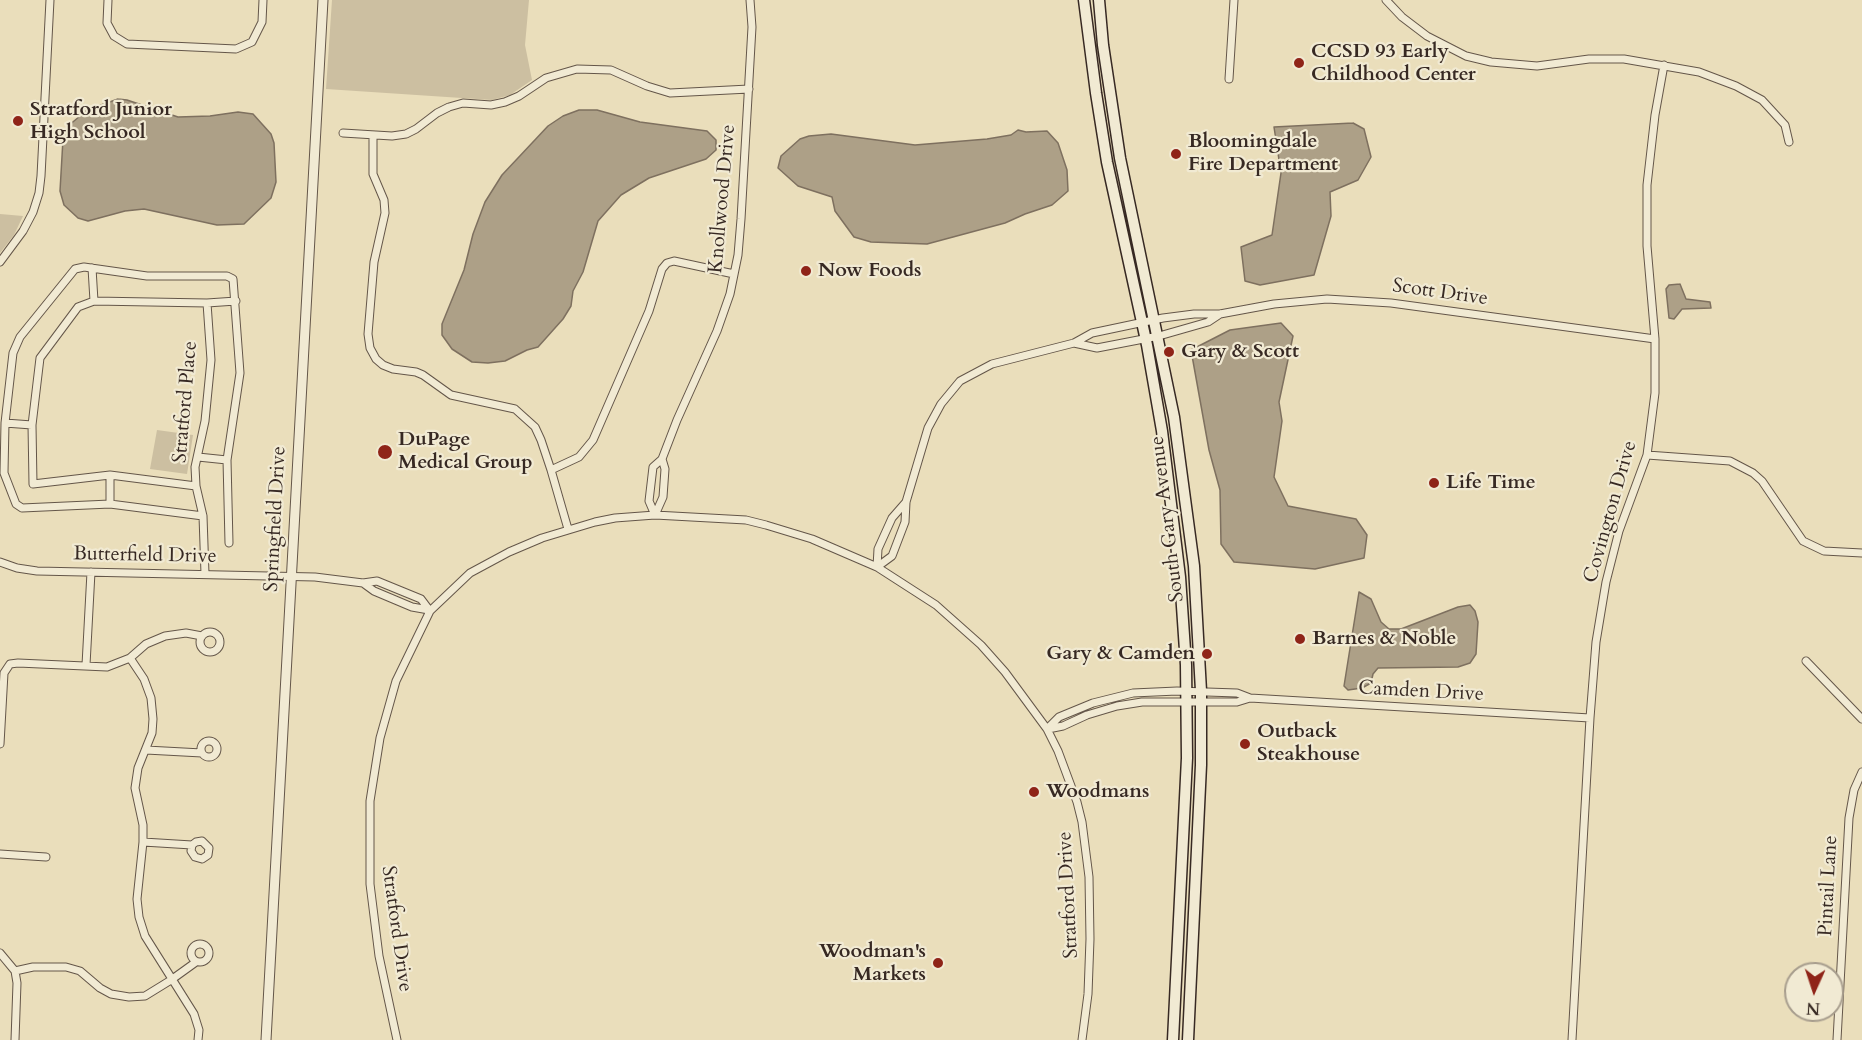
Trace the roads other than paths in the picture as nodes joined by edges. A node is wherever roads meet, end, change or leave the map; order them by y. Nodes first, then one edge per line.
1 (50, 0) edge
2 (108, 0) edge
3 (263, 0) edge
4 (323, 0) edge
5 (750, 0) edge
6 (1084, 0) edge
7 (1099, 0) edge
8 (1234, 0) edge
9 (1386, 0) edge
10 (1664, 65) junction
11 (1229, 79) dead end
12 (748, 89) junction
13 (343, 133) dead end
14 (373, 135) junction
15 (1788, 142) dead end
16 (1118, 145) junction
17 (1105, 148) junction
18 (0, 262) edge
19 (92, 268) junction
20 (734, 274) junction
21 (94, 301) junction
22 (236, 301) junction
23 (207, 303) junction
24 (1220, 314) junction
25 (1155, 320) junction
26 (1141, 321) junction
27 (1159, 336) junction
28 (1145, 339) junction
29 (1655, 339) junction
30 (1074, 343) junction
31 (3, 423) edge
32 (32, 425) junction
33 (1647, 455) junction
34 (198, 457) junction
35 (662, 459) junction
36 (227, 460) junction
37 (551, 470) junction
38 (110, 475) junction
39 (196, 486) junction
40 (906, 502) junction
41 (110, 504) junction
42 (655, 514) junction
43 (203, 516) junction
44 (568, 530) junction
45 (229, 543) dead end
46 (1862, 553) edge
47 (0, 562) edge
48 (877, 567) junction
49 (91, 572) junction
50 (205, 574) junction
51 (291, 577) junction
52 (430, 611) junction
53 (202, 636) dead end
54 (130, 658) junction
55 (1806, 662) dead end
56 (86, 665) junction
57 (1187, 696) junction
58 (1201, 697) junction
59 (1, 710) edge
60 (1590, 718) junction
61 (1862, 719) edge
62 (1047, 729) junction
63 (0, 744) edge
64 (147, 750) junction
65 (202, 753) dead end
66 (1862, 772) edge
67 (143, 842) junction
68 (192, 845) dead end
69 (0, 854) edge
70 (46, 857) dead end
71 (0, 953) edge
72 (196, 962) dead end
73 (15, 971) junction
74 (171, 980) junction
75 (15, 1040) edge
76 (198, 1040) edge
77 (266, 1040) edge
78 (397, 1040) edge
79 (1082, 1040) edge
80 (1173, 1040) edge
81 (1188, 1040) edge
82 (1572, 1040) edge
83 (1837, 1040) edge

1 - 18 street
2 - 3 street
4 - 51 street, Springfield Drive
5 - 12 street, Knollwood Drive
6 - 17 main road, South Gary Avenue
7 - 16 main road, South Gary Avenue
8 - 11 street
9 - 10 street
10 - 15 street
10 - 29 street, Covington Drive
12 - 14 street
12 - 20 street, Knollwood Drive
13 - 14 street
14 - 37 street
16 - 17 main road
16 - 25 main road, South Gary Avenue
17 - 26 main road, South Gary Avenue
19 - 21 street
19 - 22 street
19 - 31 street
20 - 35 street, Knollwood Drive
20 - 37 street
21 - 23 street
21 - 32 street, Stratford Place
22 - 23 street
22 - 36 street
23 - 34 street, Stratford Place
24 - 25 street, Scott Drive
24 - 27 street, Scott Drive
24 - 29 street, Scott Drive
25 - 26 street, Scott Drive
25 - 27 main road, South Gary Avenue
26 - 28 main road, South Gary Avenue
26 - 30 street, Scott Drive
27 - 28 street, Scott Drive
27 - 58 main road, South Gary Avenue
28 - 30 street, Scott Drive
28 - 57 main road, South Gary Avenue
29 - 33 street, Covington Drive
30 - 40 street, Scott Drive
31 - 32 street
31 - 41 street
32 - 38 street, Stratford Place
33 - 46 street
33 - 60 street, Covington Drive
34 - 36 street
34 - 39 street, Stratford Place
35 - 42 street, Knollwood Drive
35 - 42 street, Knollwood Drive
36 - 45 street
37 - 44 street
38 - 39 street, Stratford Place
38 - 41 street
39 - 43 street, Stratford Place
40 - 48 street, Scott Drive
40 - 48 street, Scott Drive
41 - 43 street
42 - 44 street, Stratford Drive
42 - 48 street, Stratford Drive
43 - 50 street, Stratford Place
44 - 52 street, Stratford Drive
47 - 49 street, Butterfield Drive
48 - 62 street, Stratford Drive
49 - 50 street, Butterfield Drive
49 - 56 street
50 - 51 street, Butterfield Drive
51 - 52 street, Butterfield Drive
51 - 77 street, Springfield Drive
52 - 78 street, Stratford Drive
53 - 54 street
54 - 56 street
54 - 64 street
55 - 61 street
56 - 59 street
57 - 58 street, Camden Drive
57 - 62 street, Camden Drive
57 - 80 main road, South Gary Avenue
58 - 60 street, Camden Drive
58 - 81 main road, South Gary Avenue
59 - 63 street
60 - 82 street, Covington Drive
62 - 79 street, Stratford Drive
64 - 65 street
64 - 67 street
66 - 83 street, Pintail Lane
67 - 68 street
67 - 74 street
69 - 70 street
71 - 73 street
72 - 74 street
73 - 74 street
73 - 75 street
74 - 76 street

